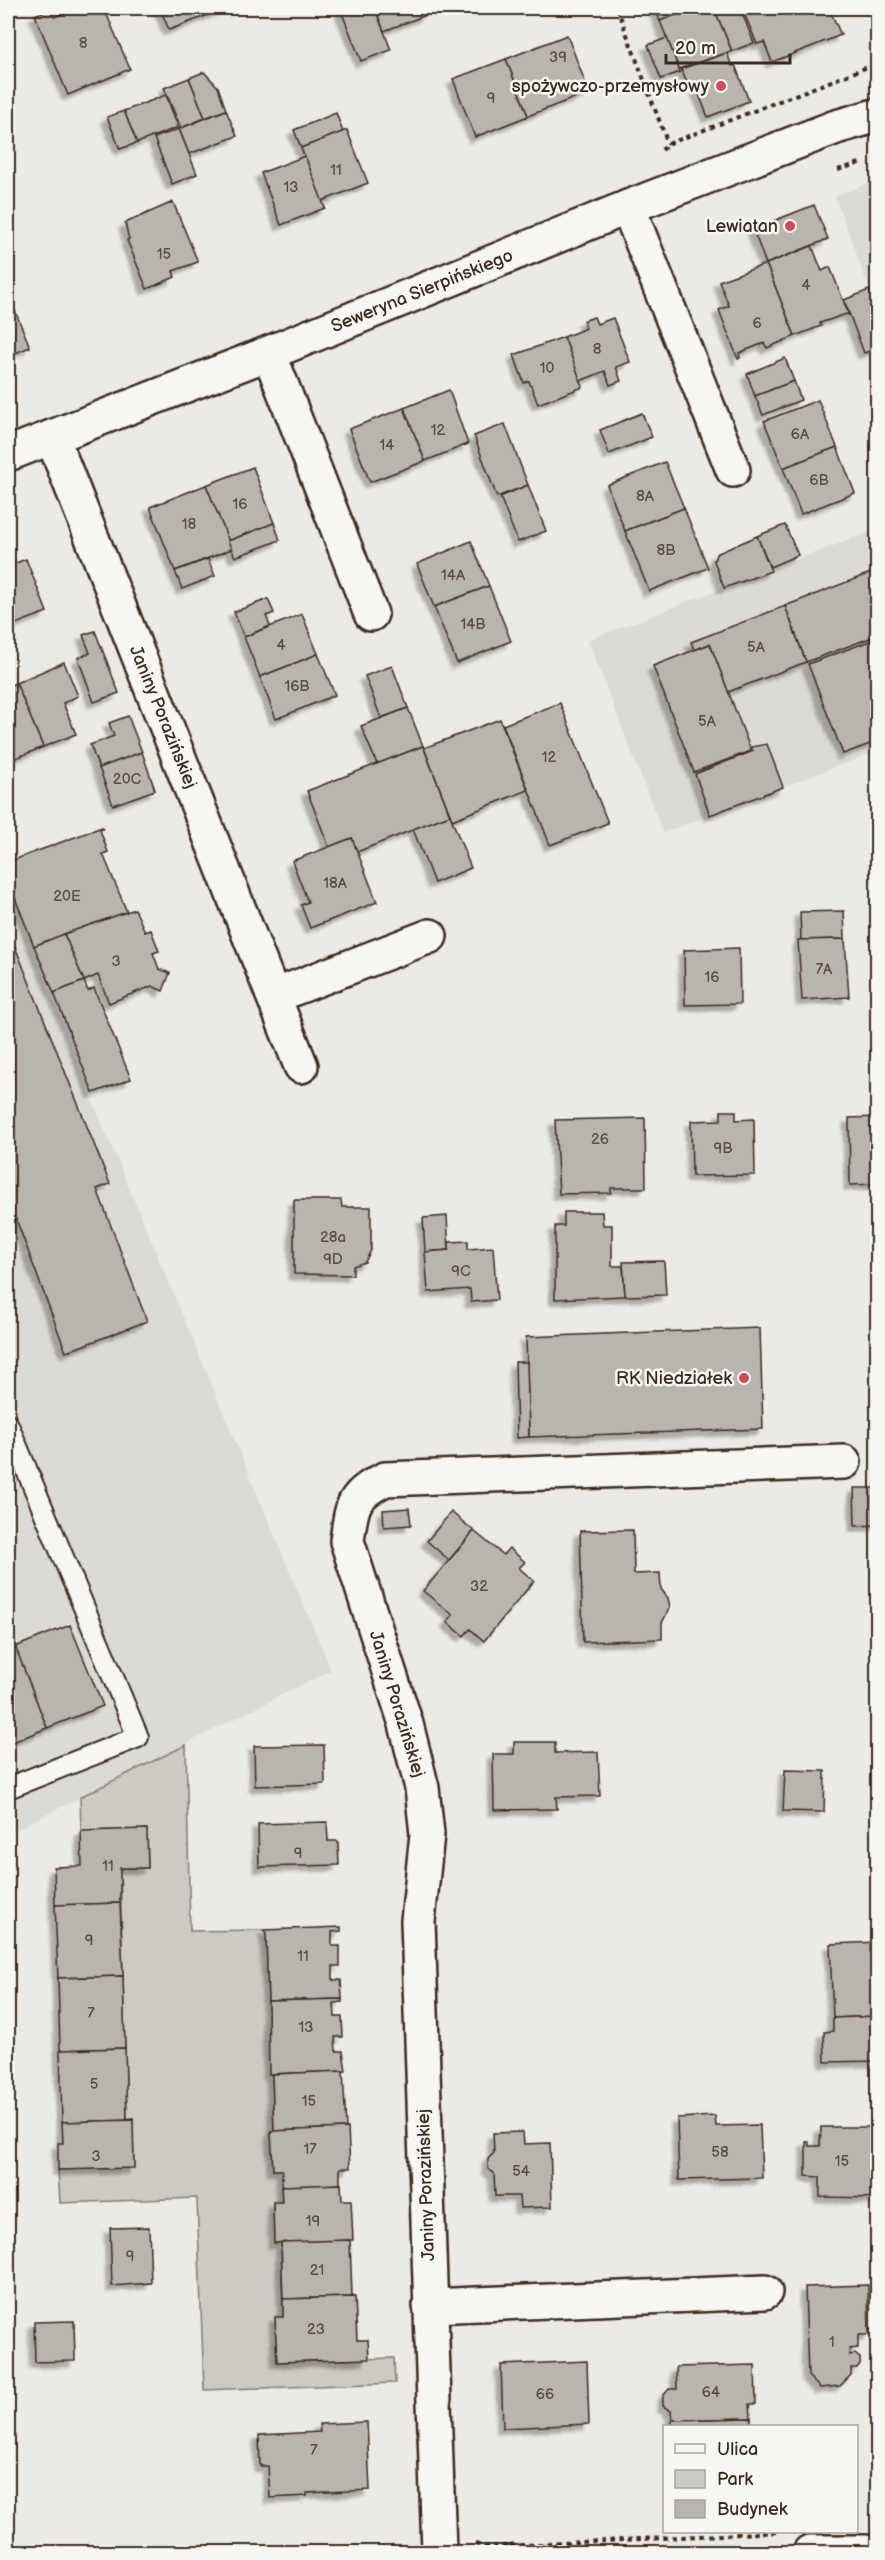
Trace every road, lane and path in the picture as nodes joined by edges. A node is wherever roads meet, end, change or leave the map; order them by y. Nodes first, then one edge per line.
1 (617, 8) edge
2 (878, 102) edge
3 (878, 116) edge
4 (836, 126) junction
5 (684, 186) junction
6 (628, 207) junction
7 (269, 353) junction
8 (52, 437) junction
9 (8, 454) edge
10 (733, 470) dead end
11 (370, 614) dead end
12 (430, 936) dead end
13 (274, 996) junction
14 (302, 1066) dead end
15 (8, 1425) edge
16 (844, 1462) dead end
17 (8, 1788) edge
18 (765, 2292) dead end
19 (430, 2306) junction
20 (437, 2512) junction
21 (760, 2533) edge
22 (424, 2550) edge
23 (389, 2553) edge
24 (810, 2553) edge
25 (866, 2553) edge

1 - 5 path
2 - 4 street, Seweryna Sierpińskiego
3 - 4 street, Seweryna Sierpińskiego
4 - 5 street, Seweryna Sierpińskiego
5 - 6 street, Seweryna Sierpińskiego
6 - 7 street, Seweryna Sierpińskiego
6 - 10 street
7 - 8 street, Seweryna Sierpińskiego
7 - 11 street
8 - 9 street, Seweryna Sierpińskiego
8 - 13 street, Janiny Porazińskiej
12 - 13 street
13 - 14 street, Janiny Porazińskiej
15 - 17 lane
16 - 19 street, Janiny Porazińskiej
18 - 19 street
19 - 20 street, Janiny Porazińskiej
20 - 21 path
20 - 22 street, Janiny Porazińskiej
22 - 23 path
24 - 25 street

